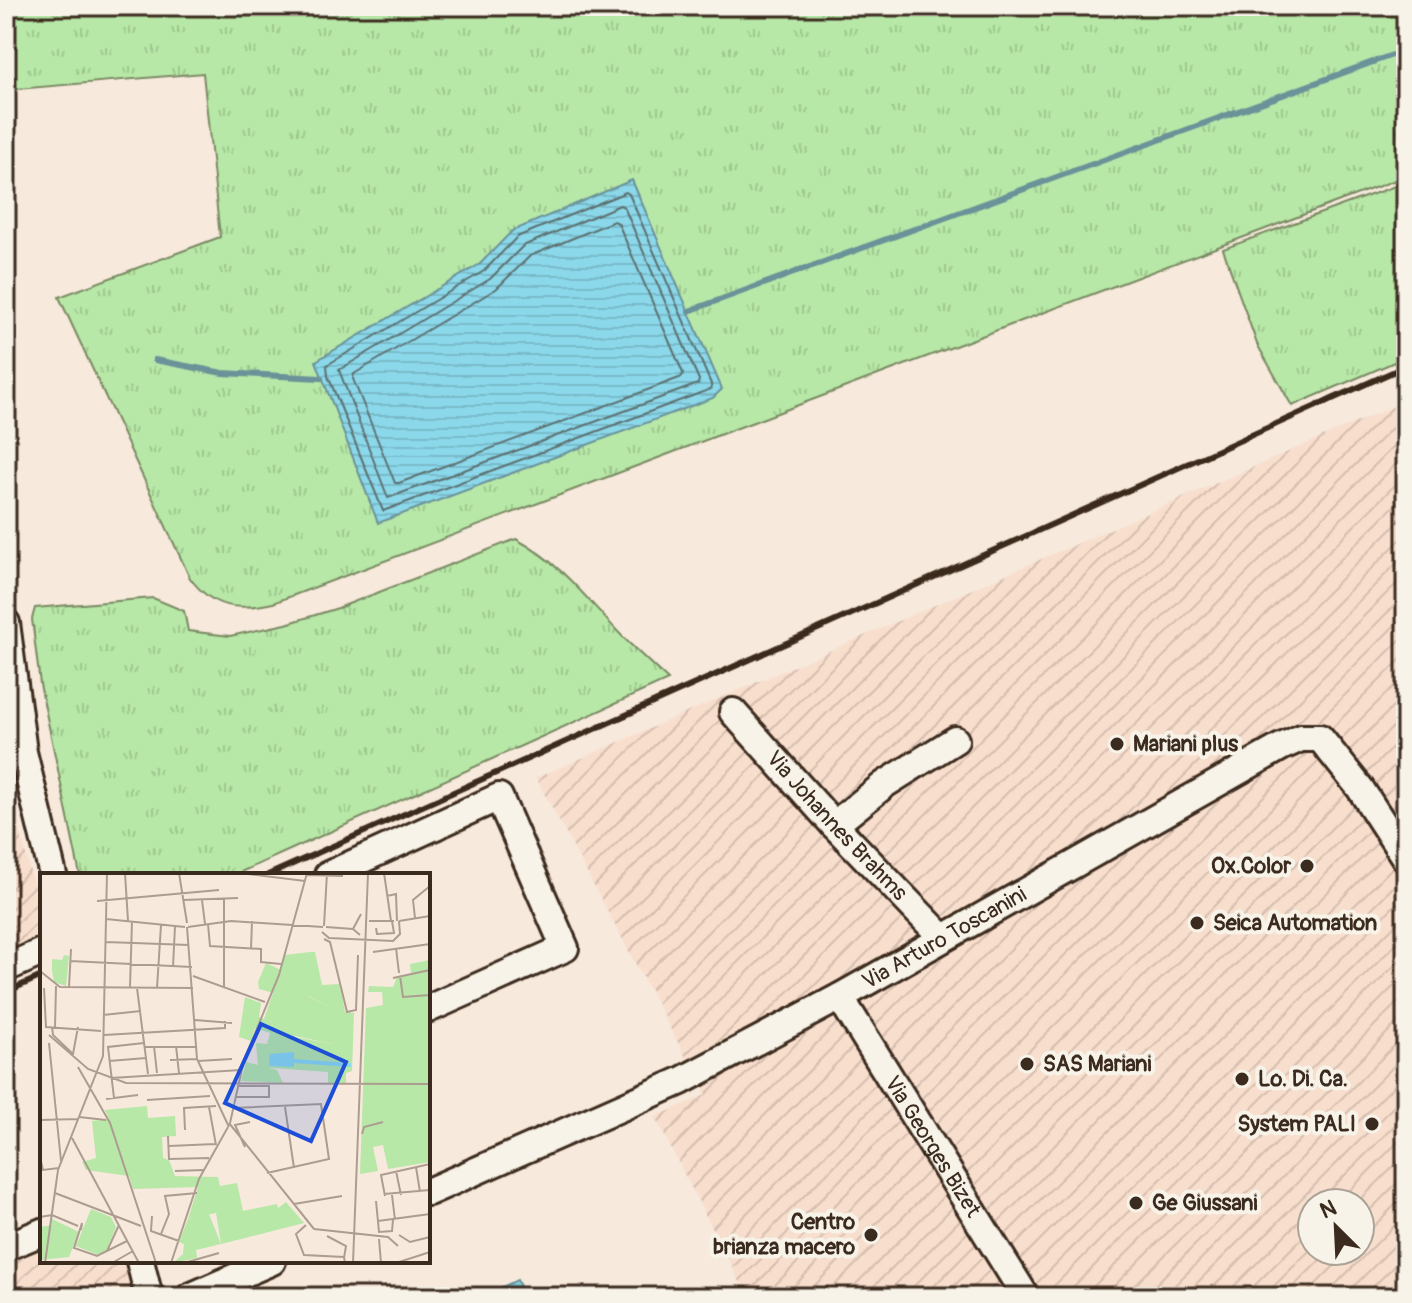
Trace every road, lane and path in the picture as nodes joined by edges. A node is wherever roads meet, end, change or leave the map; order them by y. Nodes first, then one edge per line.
1 (6, 623) edge
2 (733, 712) dead end
3 (955, 740) dead end
4 (14, 757) edge
5 (834, 825) junction
6 (1406, 859) edge
7 (52, 873) edge
8 (332, 873) edge
9 (943, 938) junction
10 (40, 953) edge
11 (6, 968) edge
12 (840, 997) junction
13 (430, 1008) edge
14 (430, 1191) edge
15 (40, 1233) edge
16 (6, 1247) edge
17 (140, 1263) edge
18 (267, 1263) edge
19 (149, 1297) edge
20 (190, 1297) edge
21 (1026, 1297) edge

1 - 4 street
2 - 5 street, Via Johannes Brahms
3 - 5 street
4 - 7 street
5 - 9 street, Via Johannes Brahms
6 - 9 street, Via Arturo Toscanini
8 - 13 street
9 - 12 street, Via Arturo Toscanini
10 - 11 street
12 - 14 street, Via Arturo Toscanini
12 - 21 street, Via Georges Bizet
15 - 16 street
17 - 19 street
18 - 20 street

